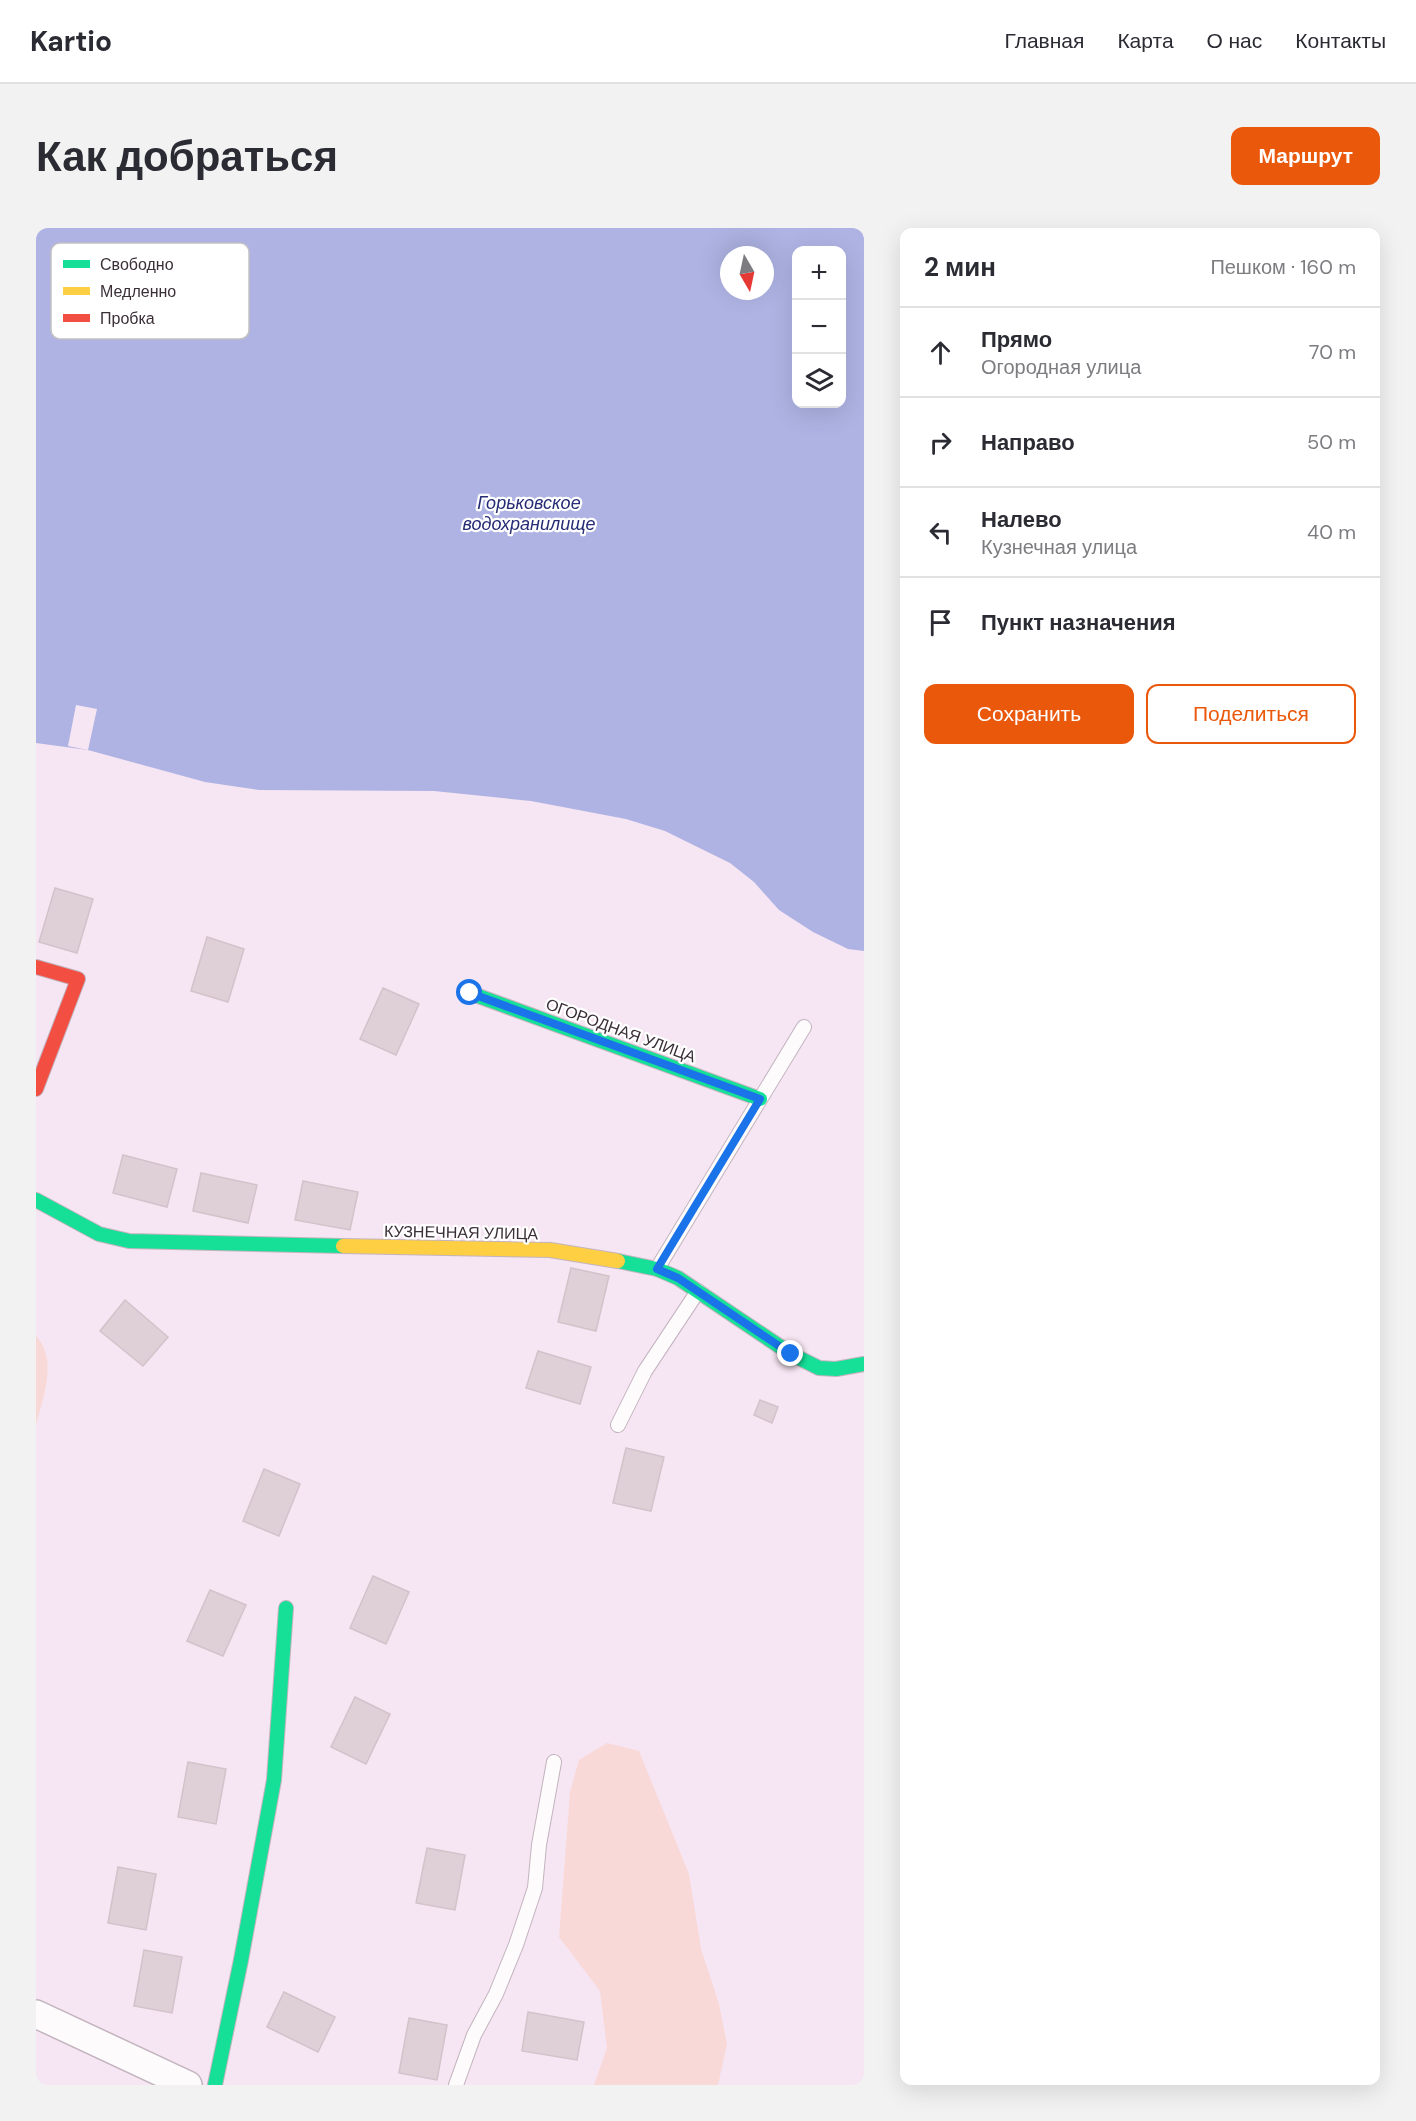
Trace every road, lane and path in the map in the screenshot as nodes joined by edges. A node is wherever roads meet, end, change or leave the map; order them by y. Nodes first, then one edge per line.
1 (36, 967) edge
2 (470, 993) dead end
3 (804, 1027) dead end
4 (36, 1089) edge
5 (760, 1099) junction
6 (36, 1200) edge
7 (657, 1269) junction
8 (698, 1292) junction
9 (864, 1364) edge
10 (618, 1425) dead end
11 (286, 1608) dead end
12 (554, 1762) dead end
13 (36, 2014) edge
14 (188, 2085) edge
15 (215, 2085) edge
16 (456, 2085) edge

1 - 4 street
2 - 5 street, ОГОРОДНАЯ УЛИЦА
3 - 5 lane
5 - 7 lane
6 - 7 street, КУЗНЕЧНАЯ УЛИЦА
7 - 8 street, КУЗНЕЧНАЯ УЛИЦА
8 - 9 street, КУЗНЕЧНАЯ УЛИЦА
8 - 10 lane
11 - 15 street
12 - 16 lane
13 - 14 street

